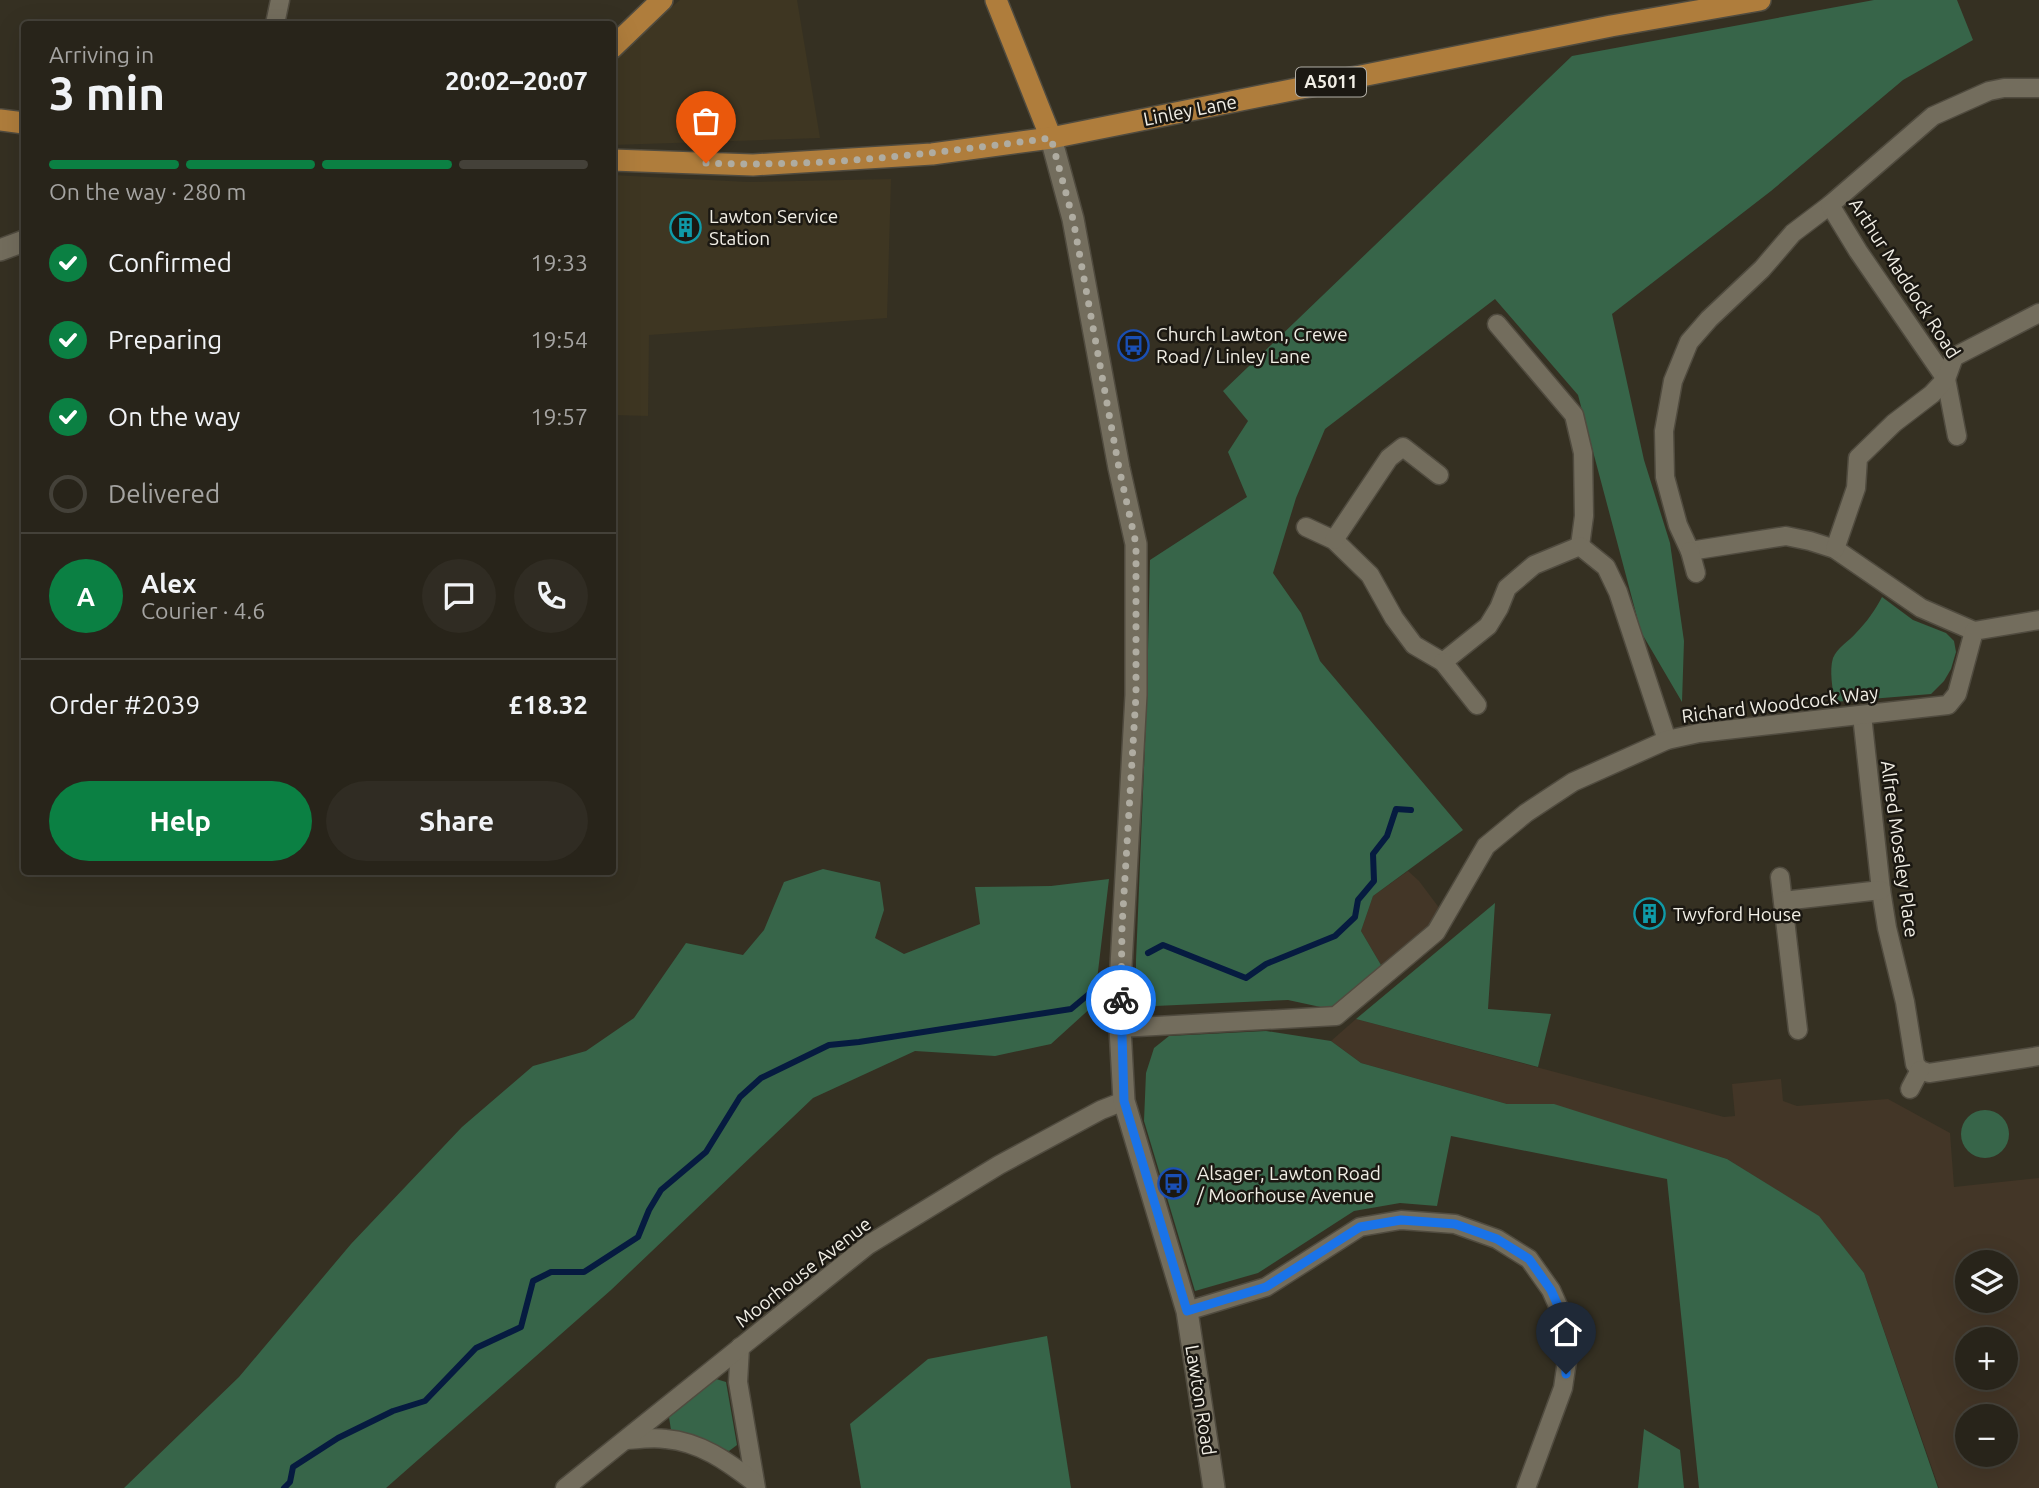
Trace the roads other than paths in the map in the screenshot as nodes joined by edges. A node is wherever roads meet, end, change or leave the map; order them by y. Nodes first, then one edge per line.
1 (280, 0) edge
2 (662, 0) edge
3 (996, 0) edge
4 (1760, 0) edge
5 (276, 21) edge
6 (616, 44) edge
7 (2039, 88) edge
8 (0, 120) edge
9 (21, 123) edge
10 (1051, 138) junction
11 (616, 160) edge
12 (1830, 205) junction
13 (21, 242) edge
14 (0, 250) edge
15 (2039, 313) edge
16 (1497, 324) dead end
17 (1946, 379) junction
18 (1957, 436) dead end
19 (1439, 475) dead end
20 (1306, 527) dead end
21 (1334, 540) junction
22 (1580, 546) junction
23 (1835, 549) junction
24 (1690, 551) junction
25 (1696, 573) dead end
26 (2039, 620) edge
27 (1973, 631) junction
28 (1443, 662) junction
29 (1477, 705) dead end
30 (1862, 715) junction
31 (1667, 740) junction
32 (1780, 877) dead end
33 (1881, 890) junction
34 (1783, 901) junction
35 (1120, 1028) junction
36 (1798, 1030) dead end
37 (2039, 1056) edge
38 (1920, 1070) junction
39 (1910, 1089) dead end
40 (1124, 1101) junction
41 (1187, 1311) junction
42 (740, 1347) junction
43 (627, 1440) junction
44 (755, 1485) edge
45 (565, 1488) edge
46 (1214, 1488) edge
47 (1526, 1488) edge

1 - 5 street
2 - 6 main road
3 - 10 main road
4 - 10 main road, Linley Lane / A5011
7 - 12 street, Arthur Maddock Road
8 - 9 main road
10 - 11 main road, Linley Lane
10 - 35 main road, Lawton Road
12 - 17 street, Arthur Maddock Road
12 - 24 street
13 - 14 main road
15 - 17 street
16 - 22 street
17 - 18 street
17 - 23 street
19 - 21 street
20 - 21 street
21 - 28 street
22 - 28 street
22 - 31 street
23 - 24 street
23 - 27 street
24 - 25 street
26 - 27 street
27 - 30 street, Richard Woodcock Way
28 - 29 street
30 - 31 street, Richard Woodcock Way
30 - 33 street, Alfred Moseley Place
31 - 35 street, Richard Woodcock Way
32 - 34 street
33 - 34 street
33 - 38 street, Alfred Moseley Place
34 - 36 street
35 - 40 main road, Lawton Road
37 - 38 street
38 - 39 street
40 - 41 main road, Lawton Road
40 - 42 street, Moorhouse Avenue
41 - 46 main road, Lawton Road
41 - 47 street
42 - 43 street, Moorhouse Avenue
42 - 44 street
43 - 44 street
43 - 45 street, Moorhouse Avenue

